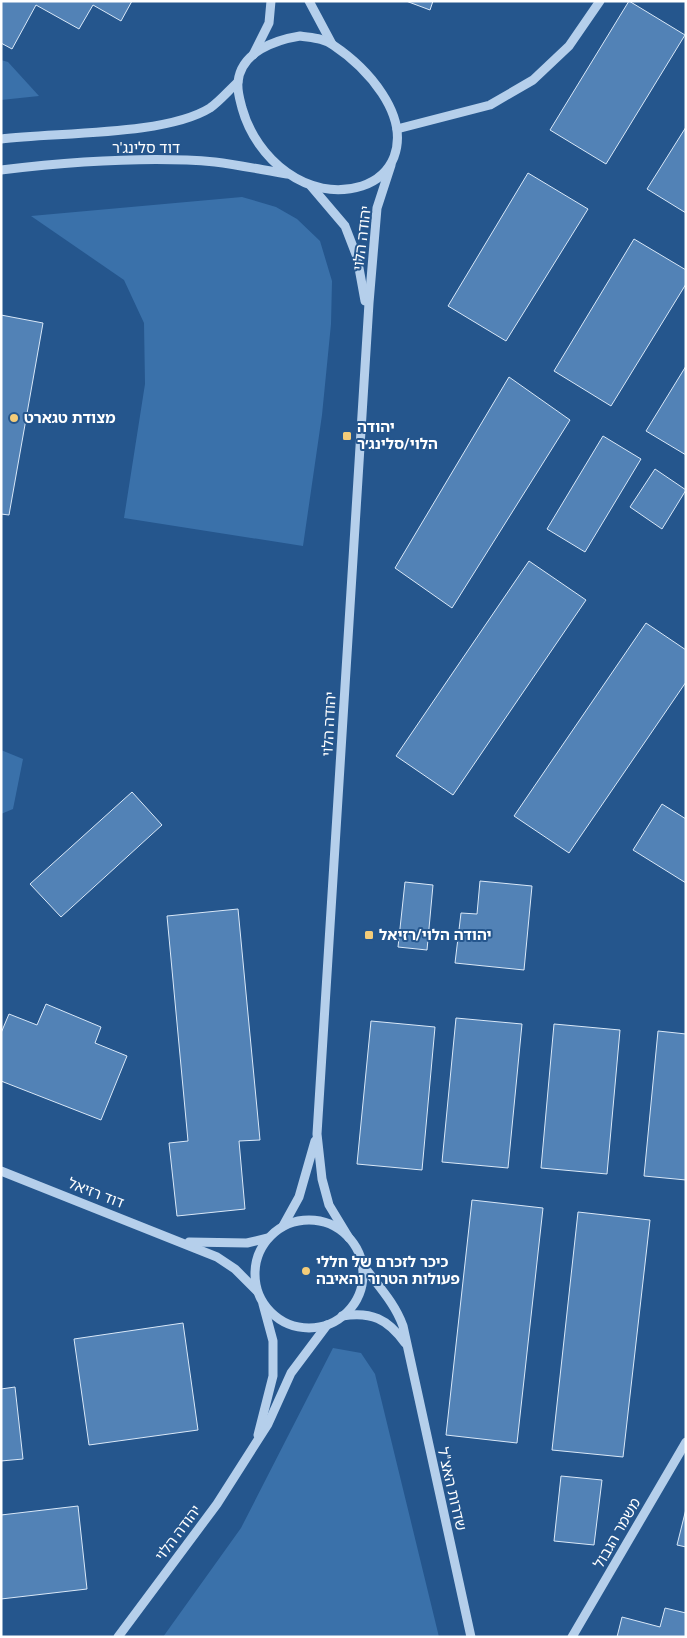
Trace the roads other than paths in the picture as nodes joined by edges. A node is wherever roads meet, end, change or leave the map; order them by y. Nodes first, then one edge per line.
1 (271, 1) edge
2 (309, 1) edge
3 (600, 1) edge
4 (332, 44) junction
5 (252, 56) junction
6 (238, 82) junction
7 (397, 129) junction
8 (1, 139) edge
9 (391, 165) junction
10 (1, 170) edge
11 (290, 174) junction
12 (311, 186) junction
13 (368, 316) junction
14 (317, 1134) junction
15 (1, 1171) edge
16 (283, 1226) junction
17 (268, 1238) junction
18 (349, 1238) junction
19 (181, 1241) junction
20 (361, 1262) junction
21 (257, 1291) junction
22 (263, 1303) junction
23 (342, 1316) junction
24 (327, 1325) junction
25 (408, 1348) junction
26 (686, 1442) edge
27 (256, 1443) junction
28 (118, 1637) edge
29 (471, 1637) edge
30 (572, 1637) edge

1 - 5 street
2 - 4 street
3 - 7 street
4 - 5 street
4 - 7 street
5 - 6 street
6 - 8 street, דוד סלינג'ר
6 - 11 street
7 - 9 street
9 - 12 street
9 - 13 street, יהודה הלוי
10 - 11 street, דוד סלינג'ר
11 - 12 street
12 - 13 street, יהודה הלוי
13 - 14 street, יהודה הלוי
14 - 16 street, יהודה הלוי
14 - 18 street, יהודה הלוי
15 - 19 street, דוד רזיאל
16 - 17 street
16 - 18 street
17 - 19 street, דוד רזיאל
17 - 21 street
18 - 20 street
19 - 21 street, דוד רזיאל
20 - 23 street
20 - 25 street, שדרות האצ"ל
21 - 22 street
22 - 24 street
22 - 27 street, יהודה הלוי
23 - 24 street
23 - 25 street, שדרות האצ"ל
24 - 27 street, יהודה הלוי
25 - 29 street, שדרות האצ"ל
26 - 30 street, משמר הגבול
27 - 28 street, יהודה הלוי

